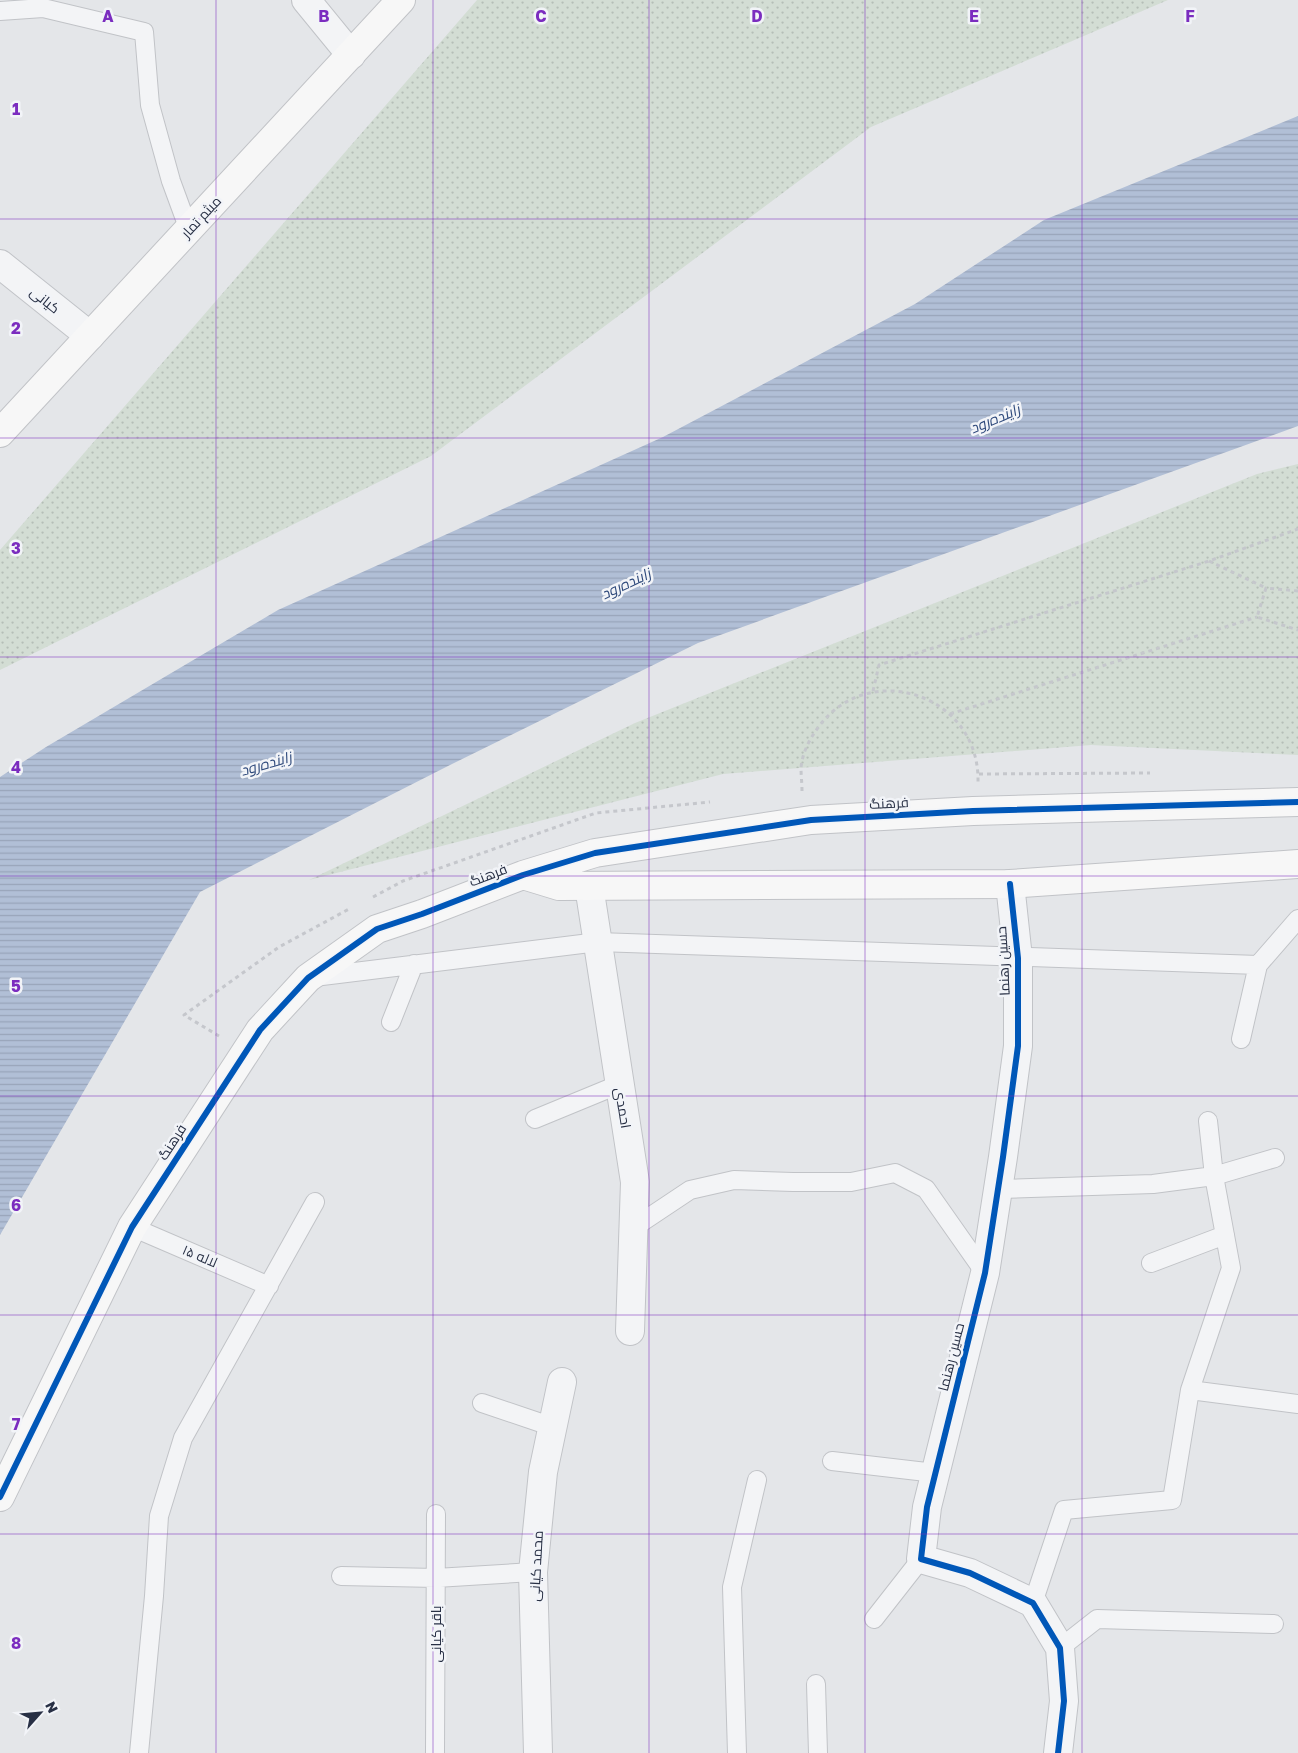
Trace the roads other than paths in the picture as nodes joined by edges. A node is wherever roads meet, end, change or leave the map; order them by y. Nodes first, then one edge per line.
1 (306, 0) edge
2 (401, 0) edge
3 (0, 11) edge
4 (351, 55) junction
5 (189, 230) junction
6 (0, 264) edge
7 (90, 336) junction
8 (0, 433) edge
9 (1298, 802) edge
10 (1298, 864) edge
11 (523, 875) junction
12 (1010, 884) junction
13 (589, 886) junction
14 (1298, 919) edge
15 (598, 942) junction
16 (1018, 958) junction
17 (414, 964) junction
18 (1258, 965) junction
19 (308, 978) junction
20 (391, 1022) dead end
21 (1241, 1039) dead end
22 (620, 1084) junction
23 (535, 1119) dead end
24 (1208, 1121) dead end
25 (1275, 1158) dead end
26 (1214, 1176) junction
27 (999, 1189) junction
28 (316, 1202) dead end
29 (132, 1227) junction
30 (634, 1228) junction
31 (1225, 1235) junction
32 (1151, 1263) dead end
33 (985, 1273) junction
34 (269, 1286) junction
35 (630, 1331) dead end
36 (562, 1382) dead end
37 (1190, 1390) junction
38 (482, 1403) dead end
39 (1298, 1404) edge
40 (553, 1427) junction
41 (832, 1461) dead end
42 (935, 1473) junction
43 (758, 1480) dead end
44 (0, 1497) edge
45 (436, 1514) dead end
46 (921, 1559) junction
47 (533, 1572) junction
48 (341, 1576) dead end
49 (436, 1578) junction
50 (1033, 1603) junction
51 (874, 1619) dead end
52 (1274, 1624) dead end
53 (1060, 1648) junction
54 (816, 1684) dead end
55 (138, 1753) edge
56 (434, 1753) edge
57 (538, 1753) edge
58 (737, 1753) edge
59 (818, 1753) edge
60 (1058, 1753) edge

1 - 4 street
2 - 4 street, میثم تمار
3 - 5 lane
4 - 5 street, میثم تمار
5 - 7 street, میثم تمار
6 - 7 street, کیانی
7 - 8 street, میثم تمار
9 - 11 street, فرهنگ
10 - 12 street, فرهنگ
11 - 13 street, فرهنگ
11 - 19 street, فرهنگ
12 - 13 street, فرهنگ
12 - 16 street, حسین رهنما
13 - 15 street, احمدی
14 - 18 lane
15 - 16 lane
15 - 17 lane
15 - 22 street, احمدی
16 - 18 lane
16 - 27 street, حسین رهنما
17 - 19 lane
17 - 20 lane
18 - 21 lane
19 - 29 street, فرهنگ
22 - 23 lane
22 - 30 street, احمدی
24 - 26 lane
25 - 26 lane
26 - 27 lane
26 - 31 lane
27 - 33 street, حسین رهنما
28 - 34 lane
29 - 34 lane, لاله ۱۵
29 - 44 street, فرهنگ
30 - 33 lane
30 - 35 street, احمدی
31 - 32 lane
31 - 37 lane
33 - 42 street, حسین رهنما
34 - 55 lane
36 - 40 street, محمد کیانی
37 - 39 lane
37 - 50 lane
38 - 40 lane
40 - 47 street, محمد کیانی
41 - 42 lane
42 - 46 street, حسین رهنما
43 - 58 lane
45 - 49 lane, باقر کیانی
46 - 50 street
46 - 51 lane
47 - 49 lane
47 - 57 street, محمد کیانی
48 - 49 lane
49 - 56 lane, باقر کیانی
50 - 53 street
52 - 53 lane
53 - 60 street
54 - 59 lane

